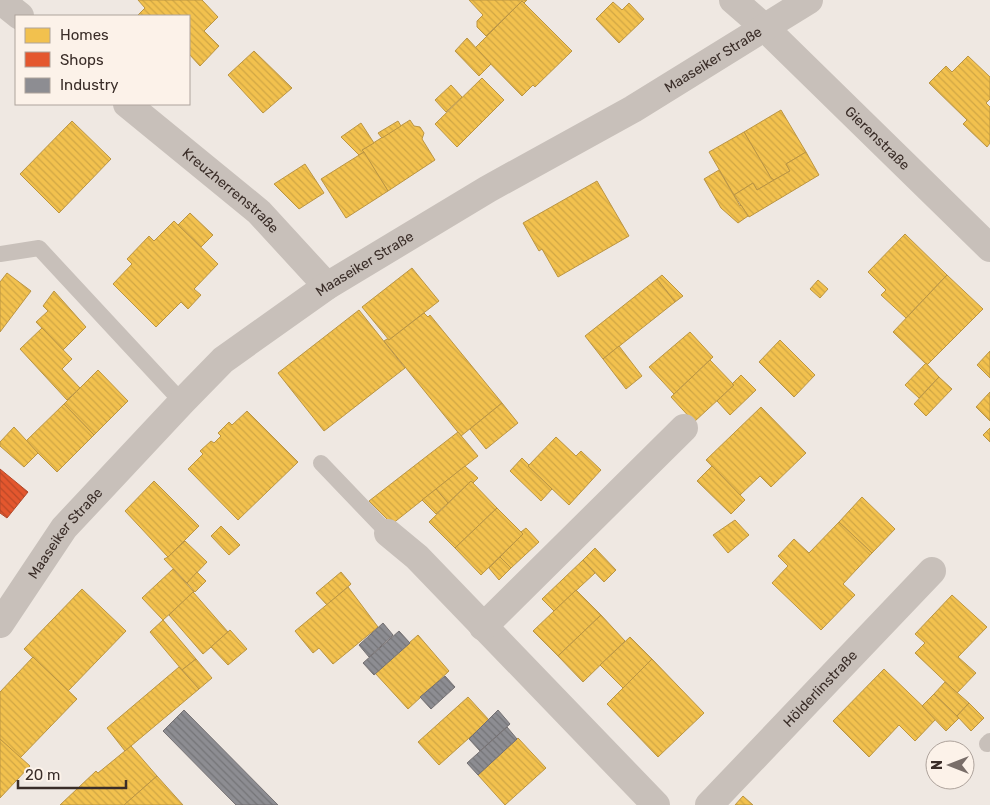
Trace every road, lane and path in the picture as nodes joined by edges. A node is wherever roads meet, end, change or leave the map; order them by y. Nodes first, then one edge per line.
1 (733, 0) edge
2 (809, 0) edge
3 (764, 27) junction
4 (128, 105) edge
5 (990, 248) edge
6 (0, 254) edge
7 (327, 286) junction
8 (182, 402) junction
9 (684, 428) dead end
10 (321, 463) dead end
11 (388, 533) joint
12 (932, 571) dead end
13 (0, 624) edge
14 (483, 627) junction
15 (656, 805) edge
16 (709, 805) edge

1 - 3 street, Gierenstraße
2 - 3 street, Maaseiker Straße
3 - 5 street, Gierenstraße
3 - 7 street, Maaseiker Straße
4 - 7 street, Kreuzherrenstraße
6 - 8 lane
7 - 8 street, Maaseiker Straße
8 - 13 street, Maaseiker Straße
9 - 14 street
10 - 11 lane
11 - 14 street
12 - 16 street, Hölderlinstraße
14 - 15 street

